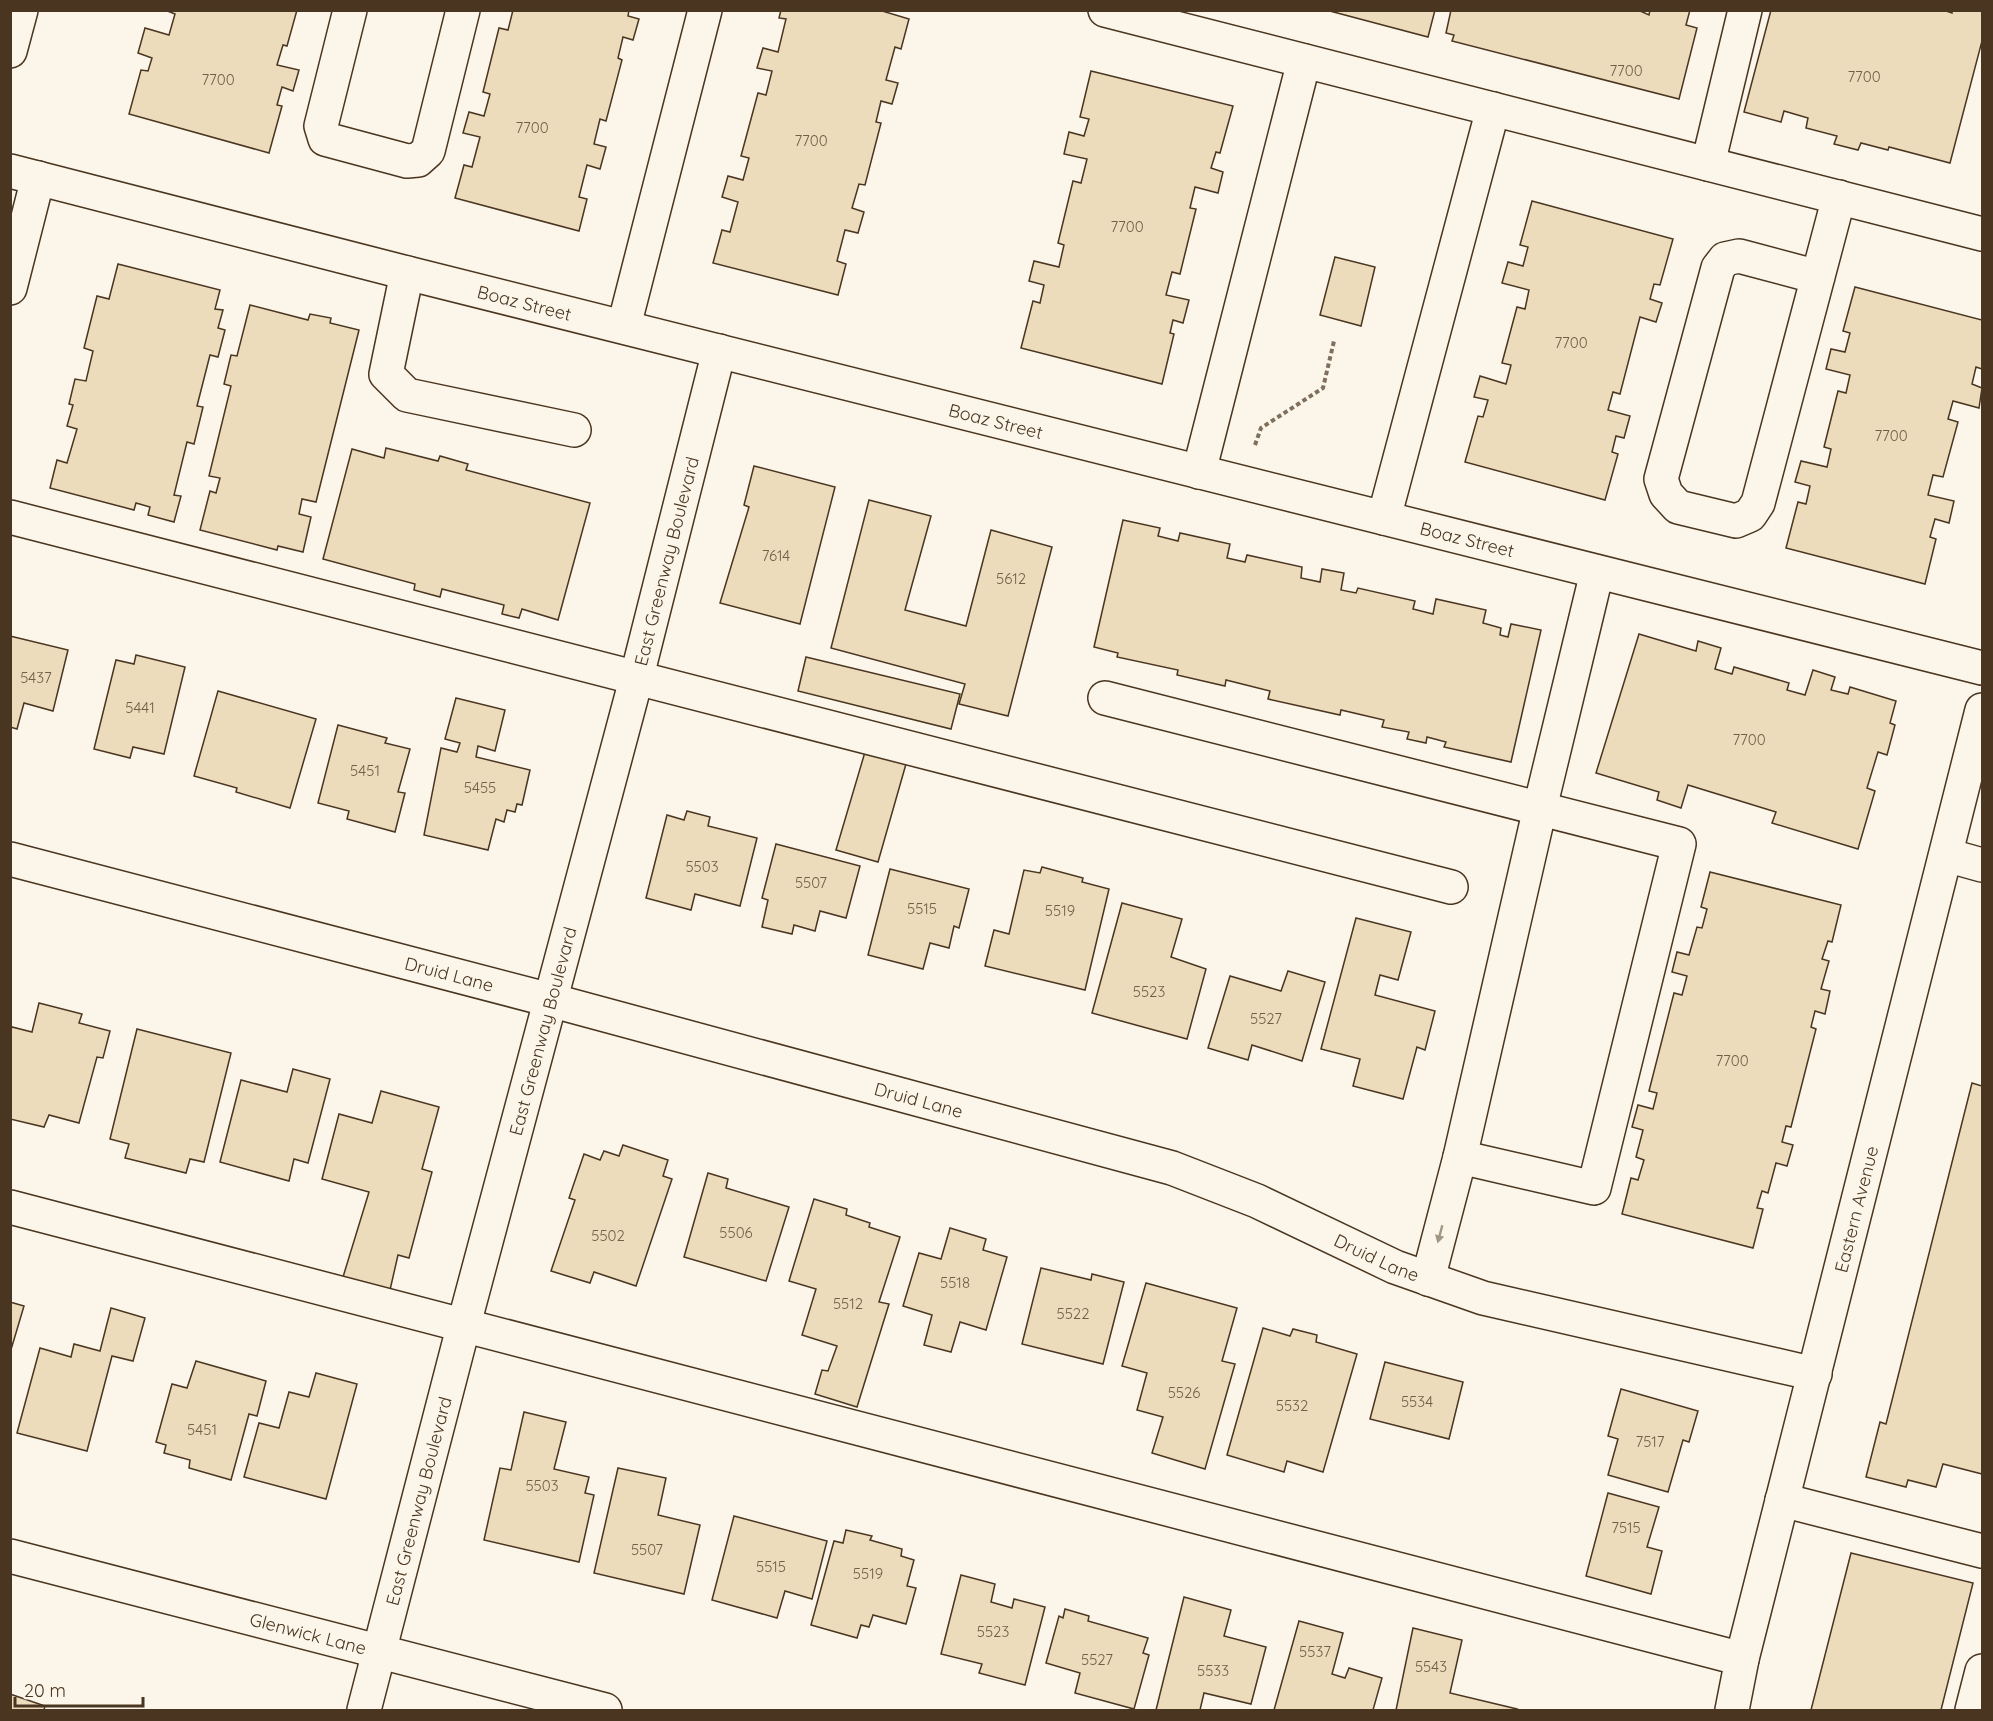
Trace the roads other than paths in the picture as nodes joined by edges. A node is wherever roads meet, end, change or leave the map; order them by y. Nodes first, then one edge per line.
1 (21, 10) edge
2 (350, 10) edge
3 (463, 10) edge
4 (705, 10) edge
5 (1106, 10) edge
6 (1745, 10) edge
7 (10, 51) edge
8 (1304, 61) junction
9 (1493, 110) junction
10 (1708, 164) junction
11 (24, 175) edge
12 (1839, 197) junction
13 (1983, 234) edge
14 (407, 273) junction
15 (1818, 277) junction
16 (10, 288) edge
17 (624, 326) junction
18 (719, 351) junction
19 (574, 430) dead end
20 (1199, 472) junction
21 (10, 517) edge
22 (1384, 518) junction
23 (1597, 572) junction
24 (1983, 668) edge
25 (637, 676) junction
26 (1105, 698) dead end
27 (1983, 710) edge
28 (1540, 808) junction
29 (1946, 855) junction
30 (10, 859) edge
31 (1983, 865) edge
32 (1451, 887) dead end
33 (550, 1000) junction
34 (1461, 1157) junction
35 (10, 1207) edge
36 (1428, 1279) junction
37 (464, 1324) junction
38 (1815, 1374) junction
39 (1782, 1500) junction
40 (1983, 1551) edge
41 (10, 1556) edge
42 (378, 1650) junction
43 (1742, 1659) junction
44 (1983, 1671) edge
45 (364, 1710) edge
46 (605, 1710) edge
47 (1732, 1710) edge
48 (1972, 1710) edge

1 - 7 street
2 - 3 street
4 - 17 street
5 - 8 street
6 - 10 street
8 - 9 street
8 - 20 street
9 - 10 street
9 - 22 street
10 - 12 street
11 - 14 street, Boaz Street
11 - 16 street
12 - 13 street
12 - 15 street
14 - 17 street, Boaz Street
14 - 19 street
15 - 15 street
17 - 18 street, Boaz Street
18 - 20 street, Boaz Street
18 - 25 street, East Greenway Boulevard
20 - 22 street, Boaz Street
21 - 25 street
22 - 23 street, Boaz Street
23 - 24 street, Boaz Street
23 - 28 street
25 - 32 street
25 - 33 street, East Greenway Boulevard
26 - 28 street
27 - 29 street, Eastern Avenue
28 - 34 street
28 - 34 street
29 - 31 street
29 - 38 street, Eastern Avenue
30 - 33 street, Druid Lane
33 - 36 street, Druid Lane
33 - 37 street, East Greenway Boulevard
34 -> 36 street
35 - 37 street
36 - 38 street, Druid Lane
37 - 42 street, East Greenway Boulevard
37 - 43 street
38 - 39 street, Eastern Avenue
39 - 40 street
39 - 43 street, Eastern Avenue
41 - 42 street, Glenwick Lane
42 - 45 street, East Greenway Boulevard
42 - 46 street, Glenwick Lane
43 - 47 street, Eastern Avenue
44 - 48 street

